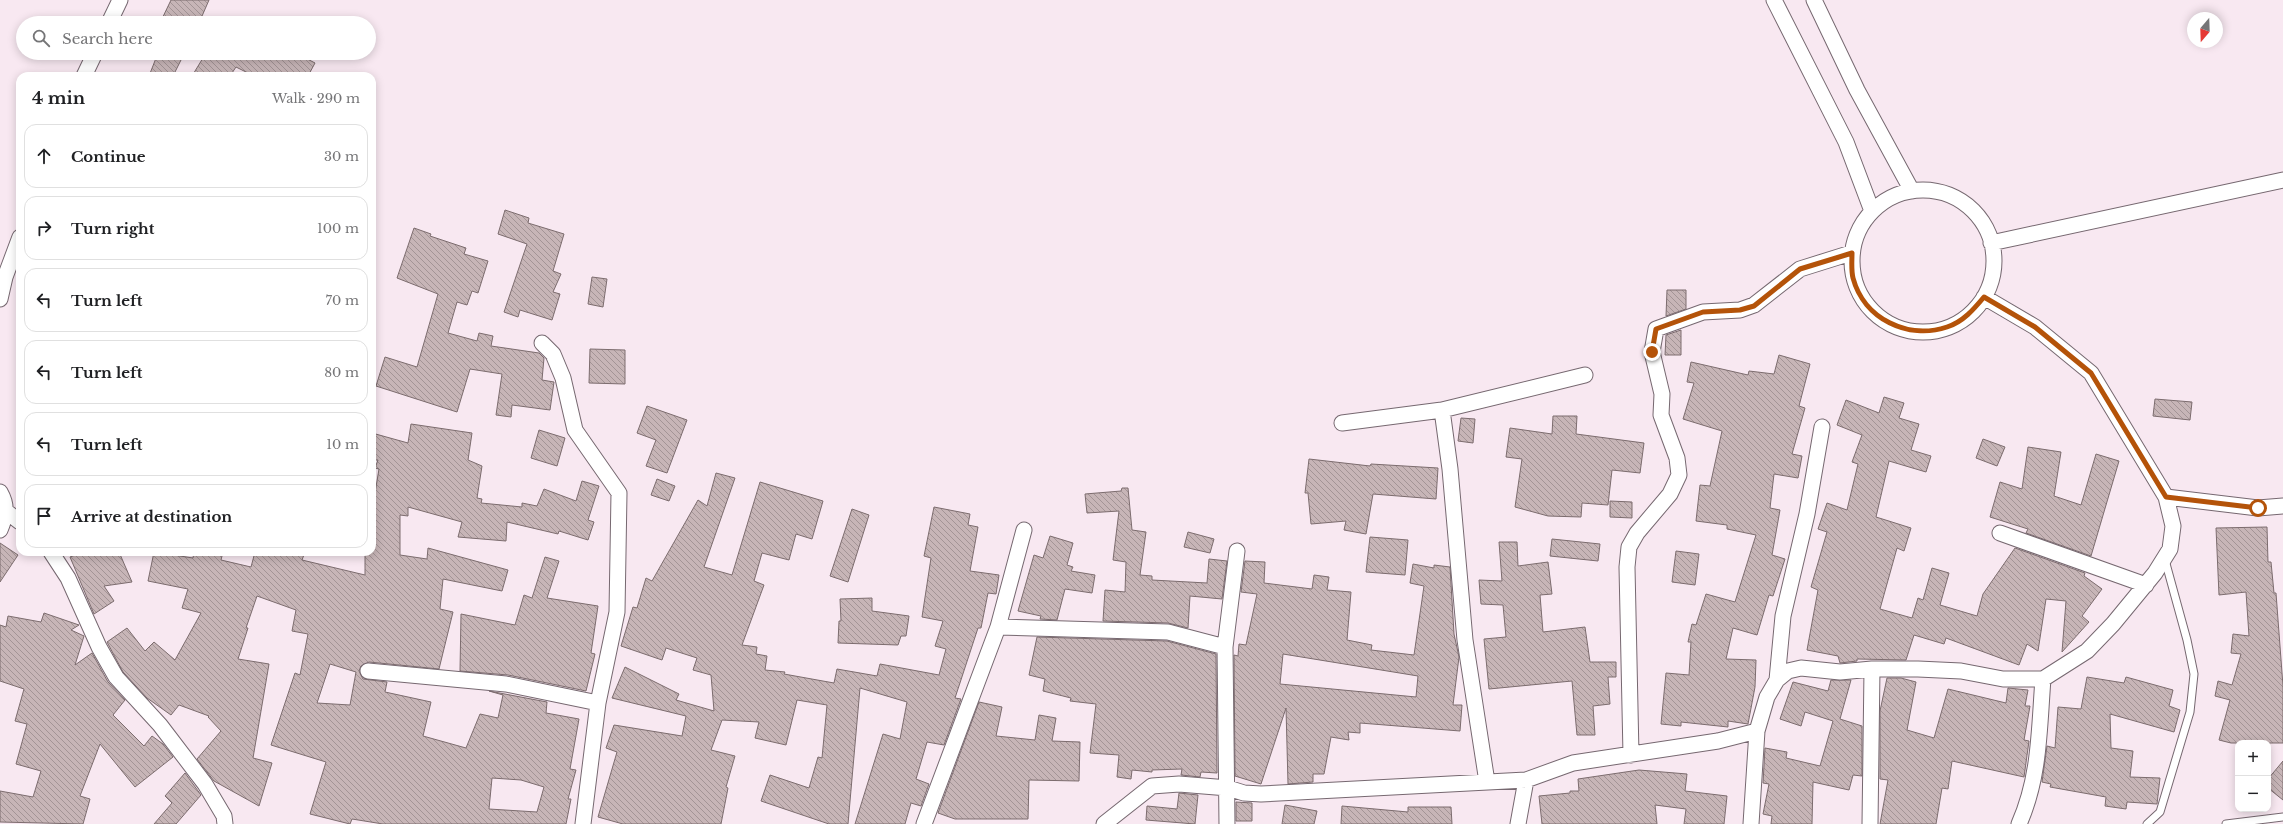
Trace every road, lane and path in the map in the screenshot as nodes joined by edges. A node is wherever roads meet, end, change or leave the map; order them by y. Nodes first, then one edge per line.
1 (120, 0) edge
2 (1774, 0) edge
3 (1814, 0) edge
4 (112, 16) edge
5 (92, 60) edge
6 (86, 72) edge
7 (2283, 180) edge
8 (1912, 190) junction
9 (1872, 211) junction
10 (1991, 243) junction
11 (16, 247) edge
12 (1852, 253) junction
13 (1984, 297) junction
14 (0, 299) edge
15 (542, 343) dead end
16 (1585, 375) dead end
17 (1442, 410) junction
18 (1342, 423) dead end
19 (1822, 427) dead end
20 (0, 492) edge
21 (2166, 497) junction
22 (2283, 506) edge
23 (7, 512) junction
24 (16, 519) edge
25 (0, 530) edge
26 (1024, 530) dead end
27 (2000, 533) dead end
28 (1237, 551) dead end
29 (54, 556) edge
30 (2165, 558) junction
31 (2146, 584) junction
32 (998, 627) junction
33 (1225, 647) junction
34 (1872, 669) junction
35 (368, 671) dead end
36 (2043, 679) junction
37 (1777, 680) junction
38 (598, 703) junction
39 (1757, 731) junction
40 (1631, 755) junction
41 (1526, 780) junction
42 (1487, 782) junction
43 (1228, 788) junction
44 (2283, 817) edge
45 (225, 824) edge
46 (582, 824) edge
47 (924, 824) edge
48 (1104, 824) edge
49 (1227, 824) edge
50 (1518, 824) edge
51 (1751, 824) edge
52 (1870, 824) edge
53 (2019, 824) edge
54 (2147, 824) edge
55 (2226, 824) edge

1 - 4 street
2 - 9 street
3 - 8 street
5 - 6 street
7 - 10 street
8 - 9 street
8 - 10 street
9 - 12 street
10 - 13 street
11 - 14 street
12 - 13 street
12 - 40 street
13 - 21 street
15 - 38 street
16 - 17 street
17 - 18 street
17 - 42 street
19 - 37 street
20 - 23 street
21 - 22 street
21 - 30 street
23 - 24 street
23 - 25 street
26 - 32 street
27 - 31 street
28 - 33 street
29 - 45 street
30 - 31 street
30 - 54 lane
31 - 36 street
32 - 33 street
32 - 47 street
33 - 43 street
34 - 36 street
34 - 37 street
34 - 52 street
35 - 38 street
36 - 53 street
37 - 39 street
38 - 46 street
39 - 40 street
39 - 51 street
40 - 41 street
41 - 42 street
41 - 50 street
42 - 43 street
43 - 48 street
43 - 49 street
44 - 55 lane

